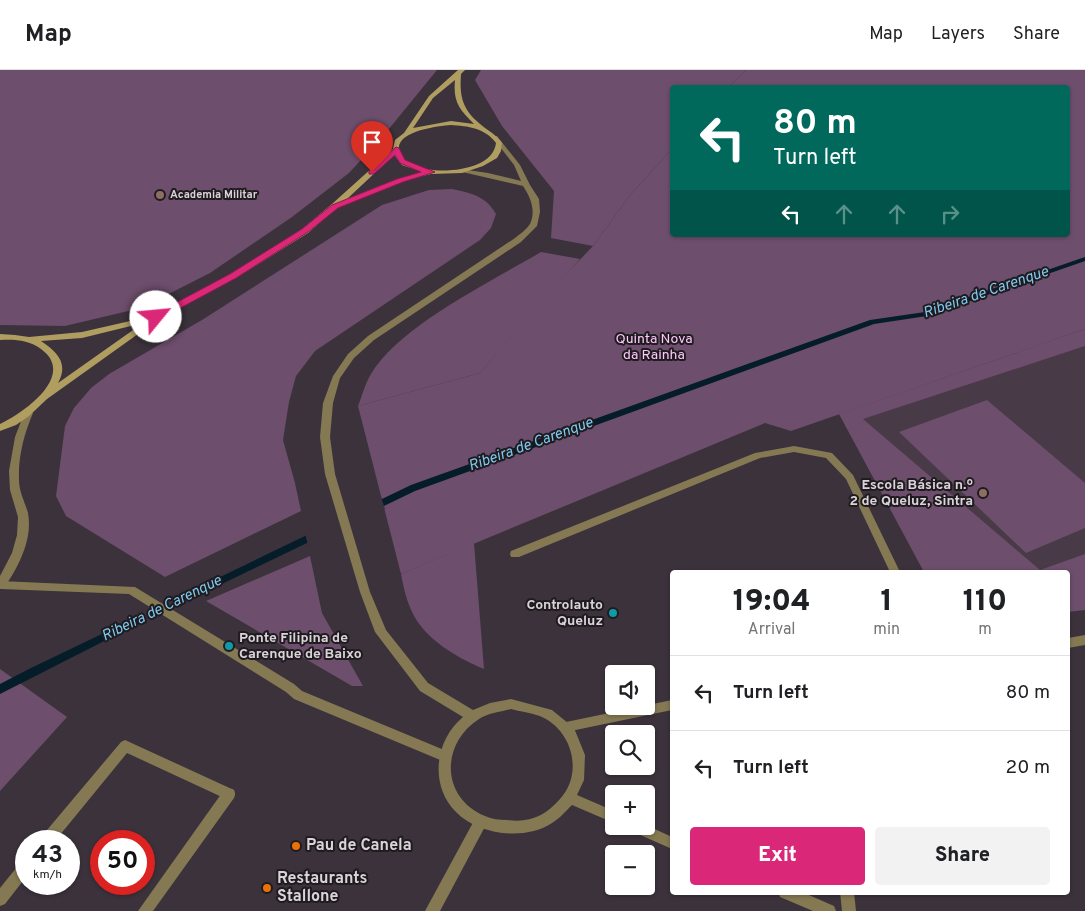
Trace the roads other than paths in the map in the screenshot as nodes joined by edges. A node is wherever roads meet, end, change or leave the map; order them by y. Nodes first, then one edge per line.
1 (460, 72) edge
2 (482, 128) junction
3 (407, 134) junction
4 (495, 137) junction
5 (396, 150) junction
6 (461, 171) junction
7 (432, 172) junction
8 (526, 185) junction
9 (335, 206) junction
10 (156, 317) junction
11 (0, 337) edge
12 (30, 340) junction
13 (46, 397) junction
14 (28, 413) junction
15 (0, 428) edge
16 (515, 554) dead end
17 (894, 570) edge
18 (0, 585) edge
19 (1085, 640) edge
20 (1070, 643) edge
21 (670, 705) edge
22 (472, 716) junction
23 (566, 727) junction
24 (445, 756) junction
25 (570, 798) junction
26 (605, 813) edge
27 (481, 821) junction
28 (56, 830) edge
29 (654, 835) edge
30 (670, 842) edge
31 (15, 881) edge
32 (792, 895) edge
33 (847, 895) edge
34 (0, 899) edge
35 (145, 911) edge
36 (432, 911) edge
37 (829, 911) edge
38 (849, 911) edge

1 - 2 main road
1 - 3 main road
2 - 3 main road
2 - 4 main road
3 - 5 main road
4 - 6 main road
4 - 8 street
5 - 7 main road
5 - 9 main road
6 - 7 main road
6 - 8 street
7 - 9 main road
8 - 22 street
9 - 10 main road
10 - 12 main road
10 - 13 main road
11 - 12 main road
12 - 13 main road
13 - 14 main road
14 - 15 main road
14 - 18 street
16 - 17 street
18 - 24 street
19 - 20 street
21 - 23 street
22 - 23 street
22 - 24 street
23 - 25 street
24 - 27 street
25 - 26 street
25 - 27 street
27 - 36 street
28 - 35 street
29 - 30 street
31 - 34 street
32 - 37 street
33 - 38 street

